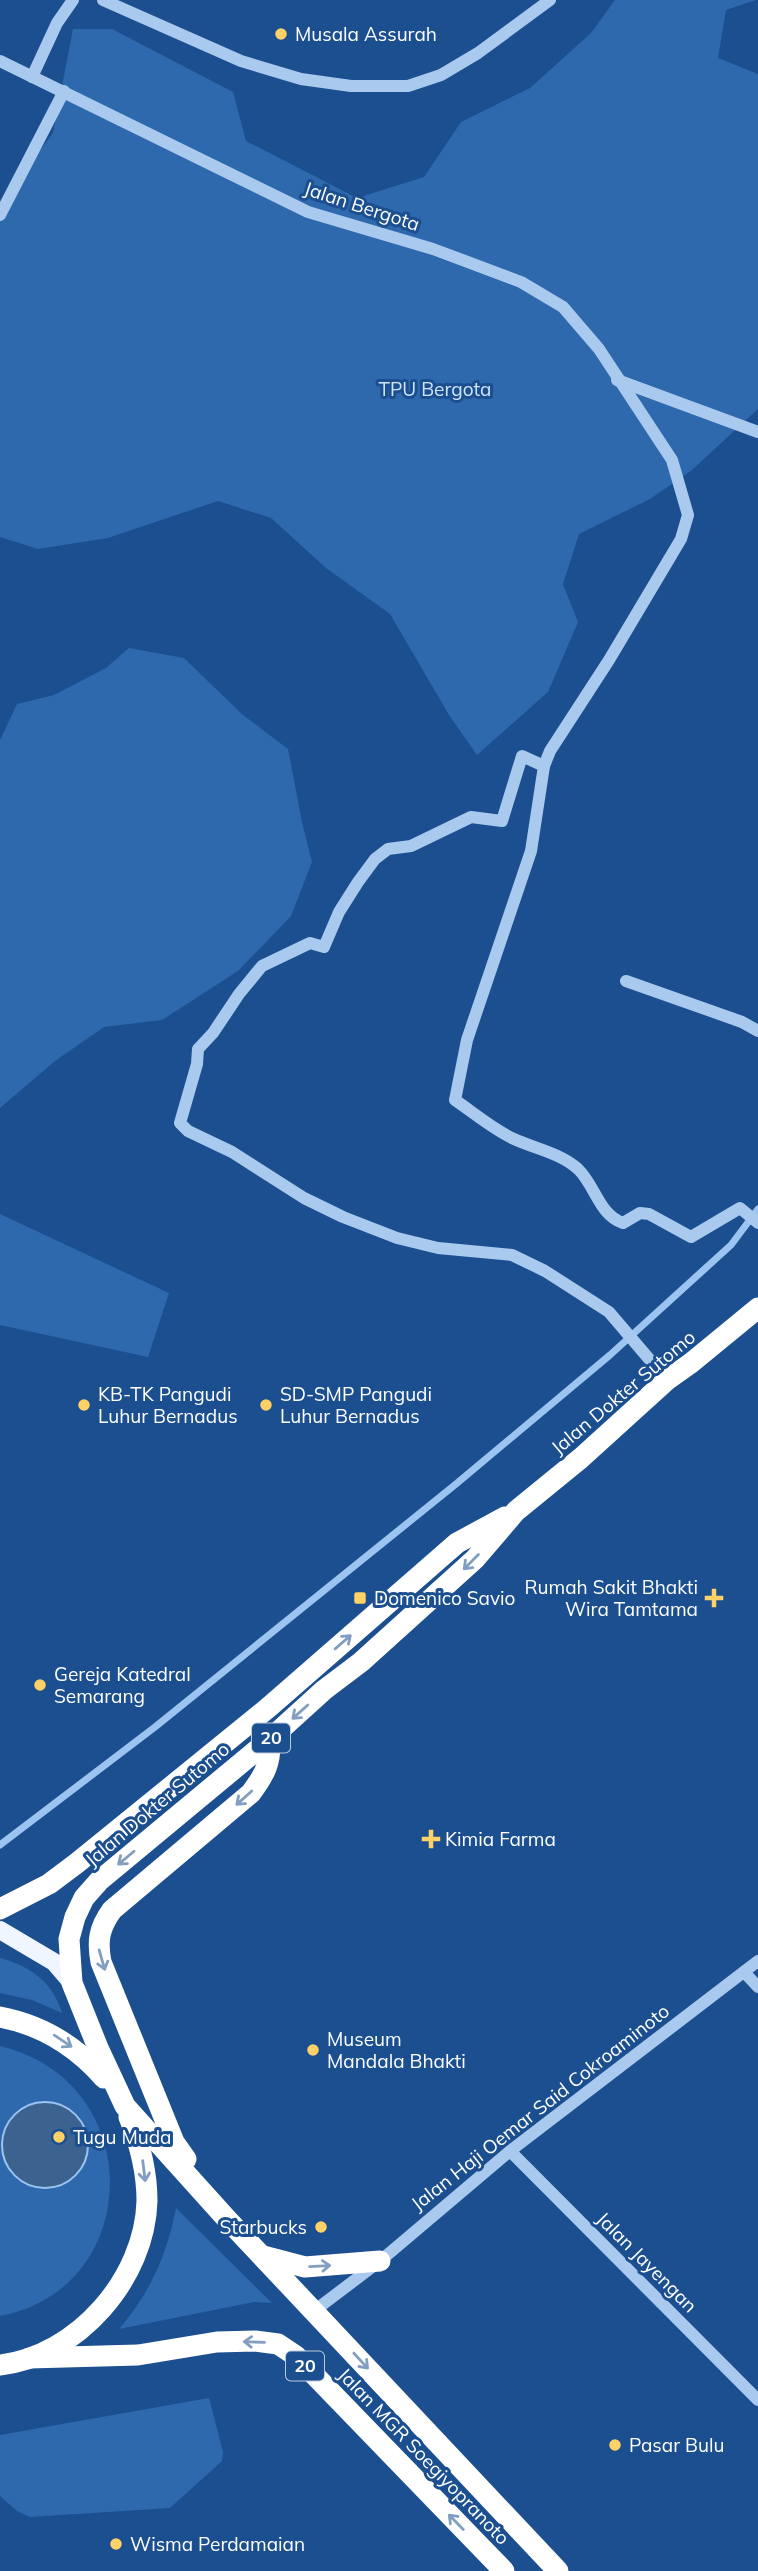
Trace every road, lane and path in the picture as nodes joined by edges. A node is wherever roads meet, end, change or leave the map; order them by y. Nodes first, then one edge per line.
1 (73, 0) edge
2 (103, 0) edge
3 (550, 0) edge
4 (0, 61) edge
5 (32, 76) junction
6 (64, 92) junction
7 (0, 215) edge
8 (617, 380) junction
9 (758, 432) edge
10 (544, 766) junction
11 (626, 981) dead end
12 (758, 1031) edge
13 (757, 1222) edge
14 (758, 1308) edge
15 (667, 1380) junction
16 (516, 1511) junction
17 (270, 1739) junction
18 (0, 1909) edge
19 (0, 1930) edge
20 (758, 1961) edge
21 (744, 1972) junction
22 (72, 1983) junction
23 (758, 1987) edge
24 (0, 2017) edge
25 (125, 2106) junction
26 (509, 2151) junction
27 (225, 2217) junction
28 (261, 2255) junction
29 (380, 2261) junction
30 (314, 2311) junction
31 (29, 2358) junction
32 (0, 2365) edge
33 (758, 2400) edge
34 (504, 2571) edge
35 (558, 2571) edge

1 - 5 street
2 - 3 street
4 - 5 street, Jalan Bergota
5 - 6 street, Jalan Bergota
6 - 7 street
6 - 8 street, Jalan Bergota
8 - 9 street
8 - 10 street, Jalan Bergota
10 - 13 street, Jalan Bergota
10 - 15 street
11 - 12 street
14 - 15 highway, Jalan Dokter Sutomo / 20
15 - 16 highway, Jalan Dokter Sutomo / 20
16 -> 17 highway, Jalan Dokter Sutomo / 20
18 -> 16 highway, Jalan Dokter Sutomo / 20
17 -> 22 highway, Jalan Dokter Sutomo / 20
17 -> 27 highway
19 - 22 main road
20 - 21 street, Jalan Haji Oemar Said Cokroaminoto
21 - 23 street
21 - 26 street, Jalan Haji Oemar Said Cokroaminoto
22 - 25 highway, Jalan Dokter Sutomo / 20
24 -> 25 highway, 20
25 - 27 highway, 20
25 -> 31 highway, 20
26 - 29 street, Jalan Haji Oemar Said Cokroaminoto
26 - 33 street, Jalan Jayengan
27 - 28 highway, 20
28 -> 29 highway
28 - 30 highway, 20
29 - 30 street, Jalan Haji Oemar Said Cokroaminoto
30 -> 35 highway, Jalan MGR Soegiyopranoto / 20
31 - 32 highway, 20
34 -> 31 highway, Jalan MGR Soegiyopranoto / 20

